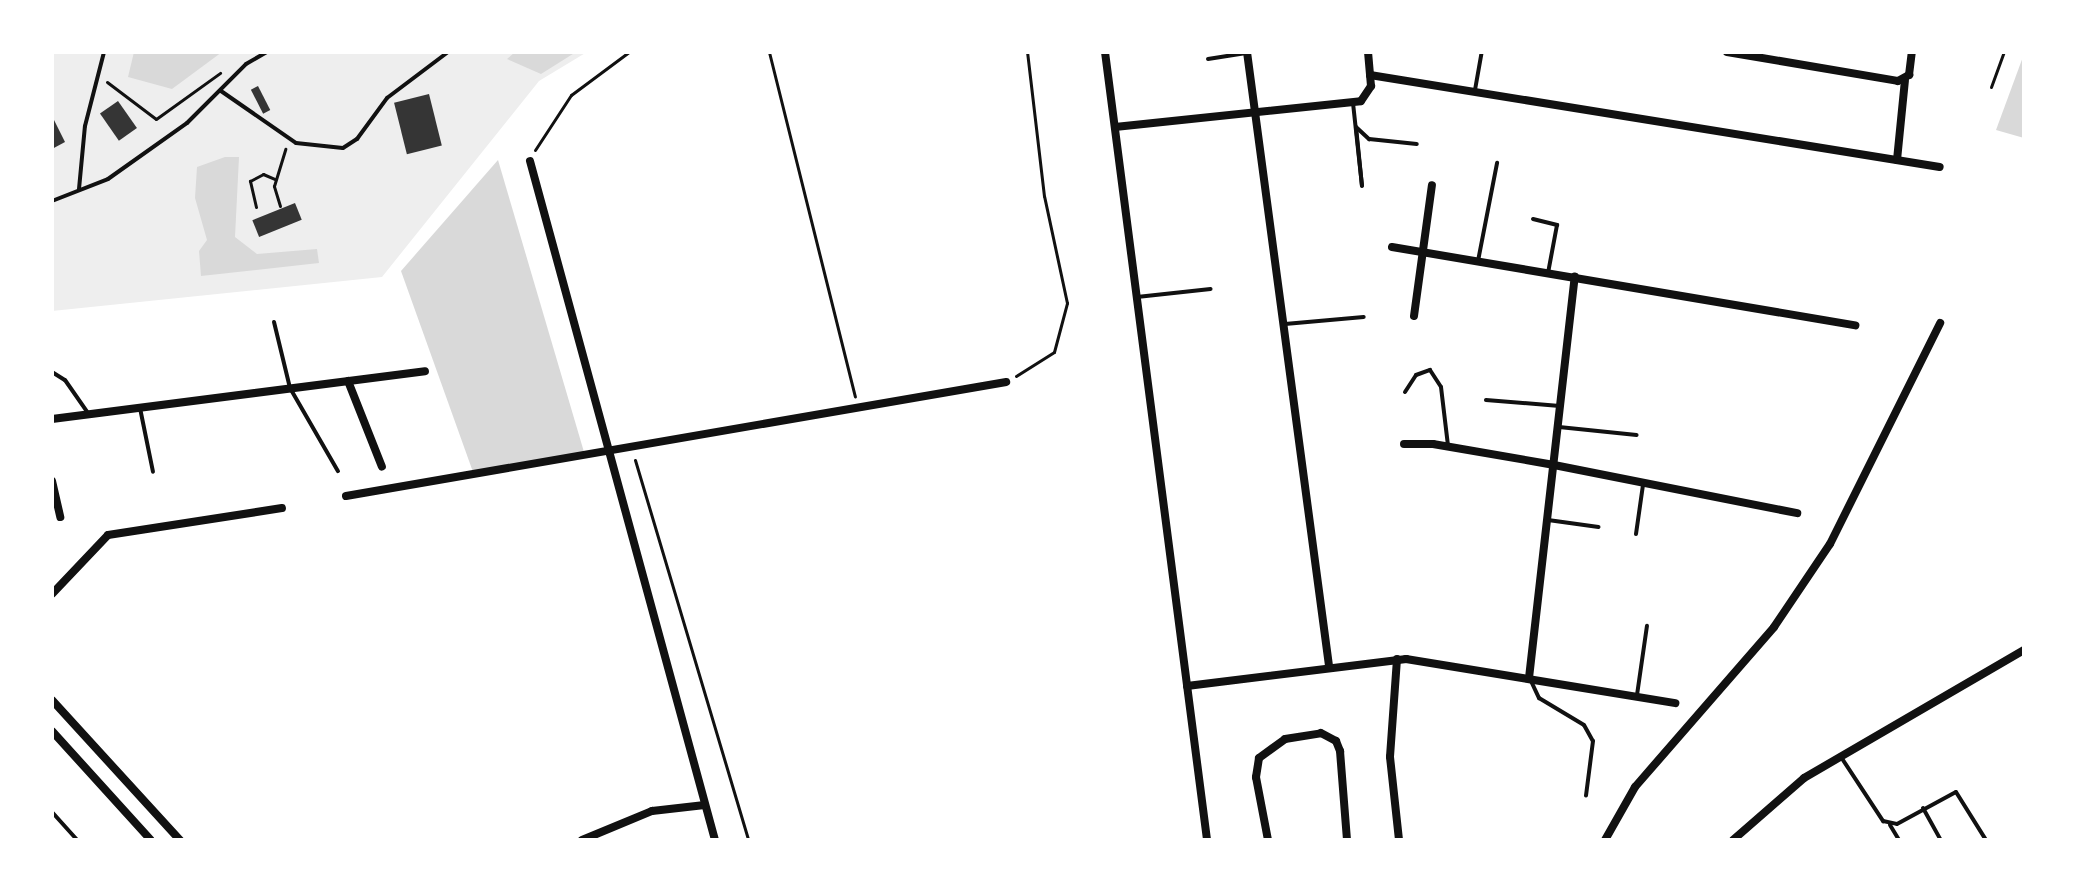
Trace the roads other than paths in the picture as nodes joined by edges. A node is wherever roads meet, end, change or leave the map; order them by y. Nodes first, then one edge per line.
1 (104, 52) edge
2 (267, 52) edge
3 (448, 52) edge
4 (1105, 52) edge
5 (1247, 52) edge
6 (1368, 52) edge
7 (1482, 52) edge
8 (1727, 52) edge
9 (1912, 52) edge
10 (1208, 59) dead end
11 (1370, 75) junction
12 (1905, 80) junction
13 (221, 91) junction
14 (1474, 92) junction
15 (1353, 103) junction
16 (1255, 110) junction
17 (1115, 127) junction
18 (1417, 144) dead end
19 (1897, 160) junction
20 (530, 161) road end
21 (1497, 163) dead end
22 (1940, 167) dead end
23 (1432, 185) dead end
24 (79, 189) junction
25 (52, 201) edge
26 (1533, 219) dead end
27 (1392, 247) dead end
28 (1424, 252) junction
29 (1478, 261) junction
30 (1548, 273) junction
31 (1575, 277) junction
32 (1211, 289) dead end
33 (1137, 297) junction
34 (1414, 316) dead end
35 (1364, 317) dead end
36 (274, 322) dead end
37 (1940, 323) dead end
38 (1285, 324) junction
39 (1855, 325) dead end
40 (425, 371) dead end
41 (52, 372) edge
42 (348, 381) junction
43 (1006, 382) road end
44 (290, 388) junction
45 (1405, 392) dead end
46 (1486, 400) dead end
47 (1561, 407) junction
48 (140, 408) junction
49 (89, 414) junction
50 (52, 419) edge
51 (1558, 426) junction
52 (1637, 435) dead end
53 (1404, 444) dead end
54 (1448, 448) junction
55 (607, 450) junction
56 (1554, 465) junction
57 (382, 467) dead end
58 (338, 471) dead end
59 (153, 472) dead end
60 (52, 481) edge
61 (1643, 482) junction
62 (346, 496) dead end
63 (282, 508) dead end
64 (1797, 513) dead end
65 (60, 517) dead end
66 (1548, 520) junction
67 (1599, 527) dead end
68 (1636, 534) dead end
69 (52, 594) edge
70 (1647, 626) dead end
71 (2024, 650) edge
72 (1397, 659) junction
73 (1329, 666) junction
74 (1529, 678) junction
75 (1187, 686) junction
76 (1637, 697) junction
77 (52, 700) edge
78 (1675, 703) dead end
79 (52, 731) edge
80 (1841, 757) junction
81 (1586, 796) dead end
82 (705, 805) junction
83 (1923, 808) junction
84 (52, 812) edge
85 (1890, 825) junction
86 (1745, 836) edge
87 (77, 840) edge
88 (151, 840) edge
89 (180, 840) edge
90 (582, 840) edge
91 (715, 840) edge
92 (1207, 840) edge
93 (1268, 840) edge
94 (1347, 840) edge
95 (1399, 840) edge
96 (1605, 840) edge
97 (1733, 840) edge
98 (1899, 840) edge
99 (1941, 840) edge
100 (1986, 840) edge

1 - 24 lane
2 - 13 lane
3 - 13 lane
4 - 17 street
5 - 10 lane
5 - 16 street
6 - 11 street
7 - 14 lane
8 - 12 street
9 - 12 street
11 - 14 street
11 - 15 street
12 - 19 street
13 - 24 lane
14 - 19 street
15 - 16 street
15 - 18 lane
16 - 17 street
16 - 38 street
17 - 33 street
19 - 22 street
20 - 55 street
21 - 29 lane
23 - 28 street
24 - 25 lane
26 - 30 lane
27 - 28 street
28 - 29 street
28 - 34 street
29 - 30 street
30 - 31 street
31 - 39 street
31 - 47 street
32 - 33 lane
33 - 75 street
35 - 38 lane
36 - 44 lane
37 - 96 street
38 - 73 street
40 - 42 street
41 - 49 lane
42 - 44 street
42 - 57 street
43 - 55 street
44 - 48 street
44 - 58 lane
45 - 54 lane
46 - 47 lane
47 - 51 street
48 - 49 street
48 - 59 lane
49 - 50 street
51 - 52 lane
51 - 56 street
53 - 54 street
54 - 56 street
55 - 62 street
55 - 82 street
56 - 61 street
56 - 66 street
60 - 65 street
61 - 64 street
61 - 68 lane
63 - 69 street
66 - 67 lane
66 - 74 street
70 - 76 lane
71 - 80 street
72 - 73 street
72 - 74 street
72 - 95 street
73 - 75 street
74 - 76 street
74 - 81 lane
75 - 92 street
76 - 78 street
77 - 89 street
79 - 88 street
80 - 85 lane
80 - 86 street
82 - 90 street
82 - 91 street
83 - 85 lane
83 - 99 lane
83 - 100 lane
84 - 87 lane
85 - 98 lane
86 - 97 street
93 - 94 street

